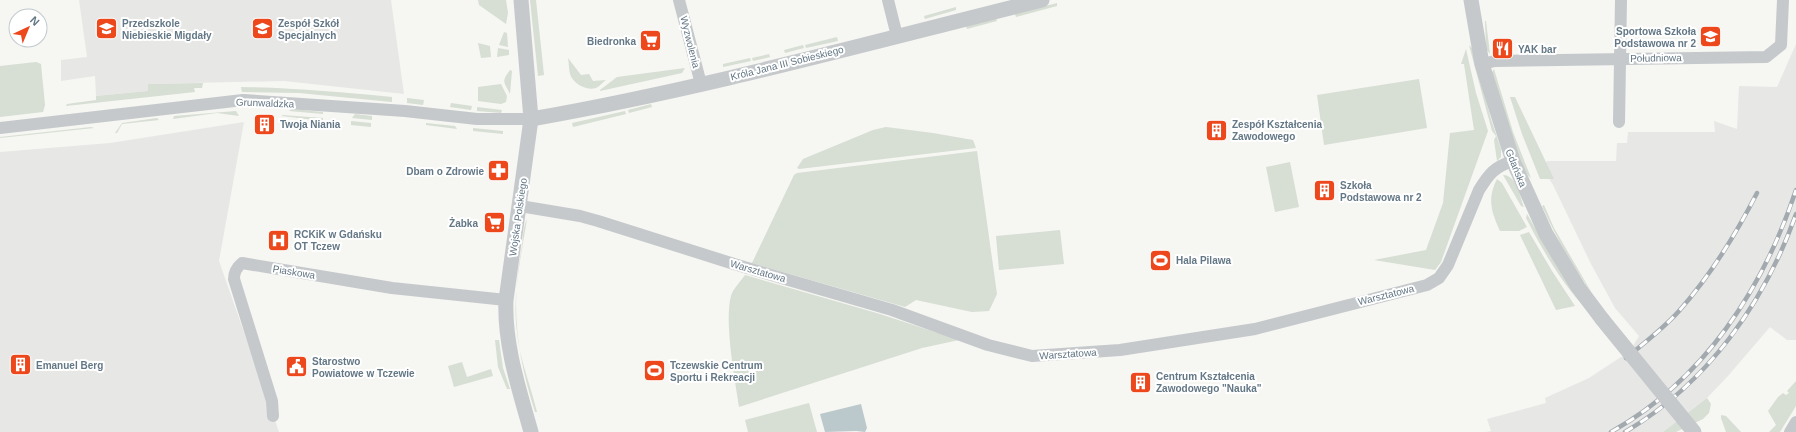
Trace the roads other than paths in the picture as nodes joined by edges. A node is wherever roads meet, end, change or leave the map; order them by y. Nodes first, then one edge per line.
1 (521, 0) edge
2 (679, 0) edge
3 (888, 0) edge
4 (1042, 0) edge
5 (1471, 0) edge
6 (1621, 0) edge
7 (1783, 0) edge
8 (897, 36) junction
9 (1621, 59) junction
10 (1482, 64) junction
11 (701, 84) junction
12 (531, 120) junction
13 (1619, 122) dead end
14 (0, 128) edge
15 (1513, 161) junction
16 (520, 206) junction
17 (506, 300) junction
18 (273, 416) dead end
19 (1796, 422) edge
20 (531, 432) edge
21 (1694, 432) edge
22 (1790, 432) edge

1 - 12 street, Wojska Polskiego
2 - 11 street, Wyzwolenia
3 - 8 street
4 - 8 street, Króla Jana III Sobieskiego
5 - 10 street, Gdańska
6 - 9 street
7 - 9 street, Południowa
8 - 11 street, Króla Jana III Sobieskiego
9 - 10 street, Południowa
9 - 13 street
10 - 15 street, Gdańska
11 - 12 street, Króla Jana III Sobieskiego
12 - 14 street, Grunwaldzka
12 - 16 street, Wojska Polskiego
15 - 16 street, Warsztatowa
15 - 21 street, Gdańska, bridge
16 - 17 street, Wojska Polskiego
17 - 18 street, Piaskowa
17 - 20 street, Wojska Polskiego
19 - 22 street

